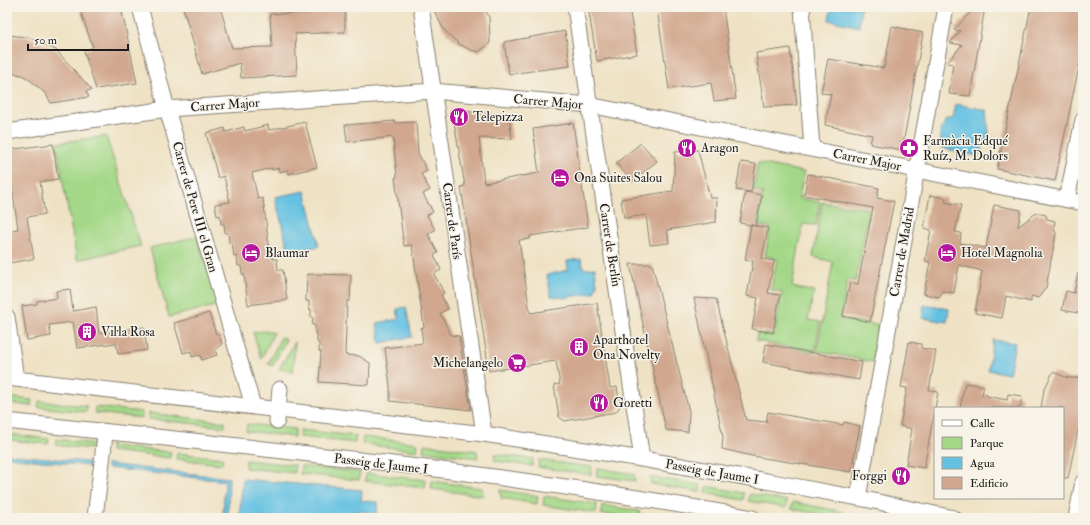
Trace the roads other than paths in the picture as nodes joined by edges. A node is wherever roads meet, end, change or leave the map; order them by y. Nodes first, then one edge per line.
1 (140, 7) edge
2 (421, 7) edge
3 (575, 7) edge
4 (802, 7) edge
5 (946, 7) edge
6 (433, 91) junction
7 (589, 105) junction
8 (167, 110) junction
9 (1083, 120) edge
10 (7, 132) edge
11 (812, 149) junction
12 (916, 170) junction
13 (1067, 199) junction
14 (1083, 203) edge
15 (7, 317) edge
16 (11, 378) edge
17 (280, 389) dead end
18 (253, 406) junction
19 (277, 415) junction
20 (7, 420) edge
21 (105, 432) junction
22 (484, 434) junction
23 (642, 459) junction
24 (1083, 482) edge
25 (858, 498) junction
26 (95, 518) edge
27 (753, 518) edge
28 (954, 518) edge
29 (1076, 518) edge

1 - 8 street, Carrer de Pere III el Gran
2 - 6 street, Carrer de París
3 - 7 street, Carrer de Berlín
4 - 11 street
5 - 12 street, Carrer de Madrid
6 - 7 street, Carrer Major
6 - 8 street, Carrer Major
6 - 22 street, Carrer de París
7 - 11 street, Carrer Major
7 - 23 street, Carrer de Berlín
8 - 10 street, Carrer Major
8 - 18 street, Carrer de Pere III el Gran
9 - 13 street
11 - 12 street, Carrer Major
12 - 13 street, Carrer Major
12 - 25 street, Carrer de Madrid
13 - 14 street, Carrer Major
15 - 16 street
16 - 18 street, Passeig de Jaume I
17 - 19 street
18 - 19 street, Passeig de Jaume I
19 - 22 street, Passeig de Jaume I
20 - 21 street, Passeig de Jaume I
21 - 26 street
21 - 27 street, Passeig de Jaume I
22 - 23 street, Passeig de Jaume I
23 - 25 street, Passeig de Jaume I
24 - 29 street
25 - 28 street, Passeig de Jaume I

